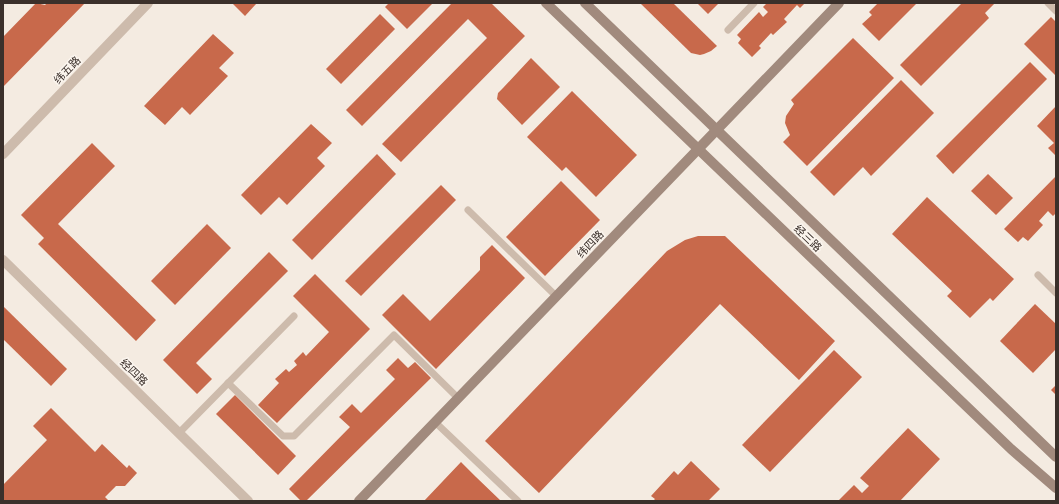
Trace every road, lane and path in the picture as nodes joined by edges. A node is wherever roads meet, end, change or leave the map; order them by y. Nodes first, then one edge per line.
1 (148, 3) edge
2 (546, 3) edge
3 (585, 3) edge
4 (754, 3) edge
5 (839, 3) edge
6 (1048, 3) edge
7 (1056, 11) edge
8 (728, 30) dead end
9 (717, 130) junction
10 (698, 149) junction
11 (3, 154) edge
12 (468, 210) dead end
13 (3, 260) edge
14 (1038, 276) dead end
15 (1056, 293) edge
16 (556, 296) junction
17 (294, 316) dead end
18 (228, 383) junction
19 (458, 398) junction
20 (435, 422) junction
21 (179, 433) junction
22 (1056, 457) edge
23 (1056, 488) edge
24 (248, 501) edge
25 (359, 501) edge
26 (518, 501) edge

1 - 11 street, 纬五路
2 - 10 main road, 经三路
3 - 9 main road, 经三路
4 - 8 lane
5 - 9 main road, 纬四路
6 - 7 lane
9 - 10 main road, 纬四路
9 - 22 main road, 经三路
10 - 16 main road, 纬四路
10 - 23 main road, 经三路
12 - 16 lane
13 - 21 street, 经四路
14 - 15 lane
16 - 19 main road, 纬四路
17 - 18 lane
18 - 19 lane
18 - 21 lane
19 - 20 main road, 纬四路
20 - 25 main road, 纬四路
20 - 26 lane
21 - 24 street, 经四路

